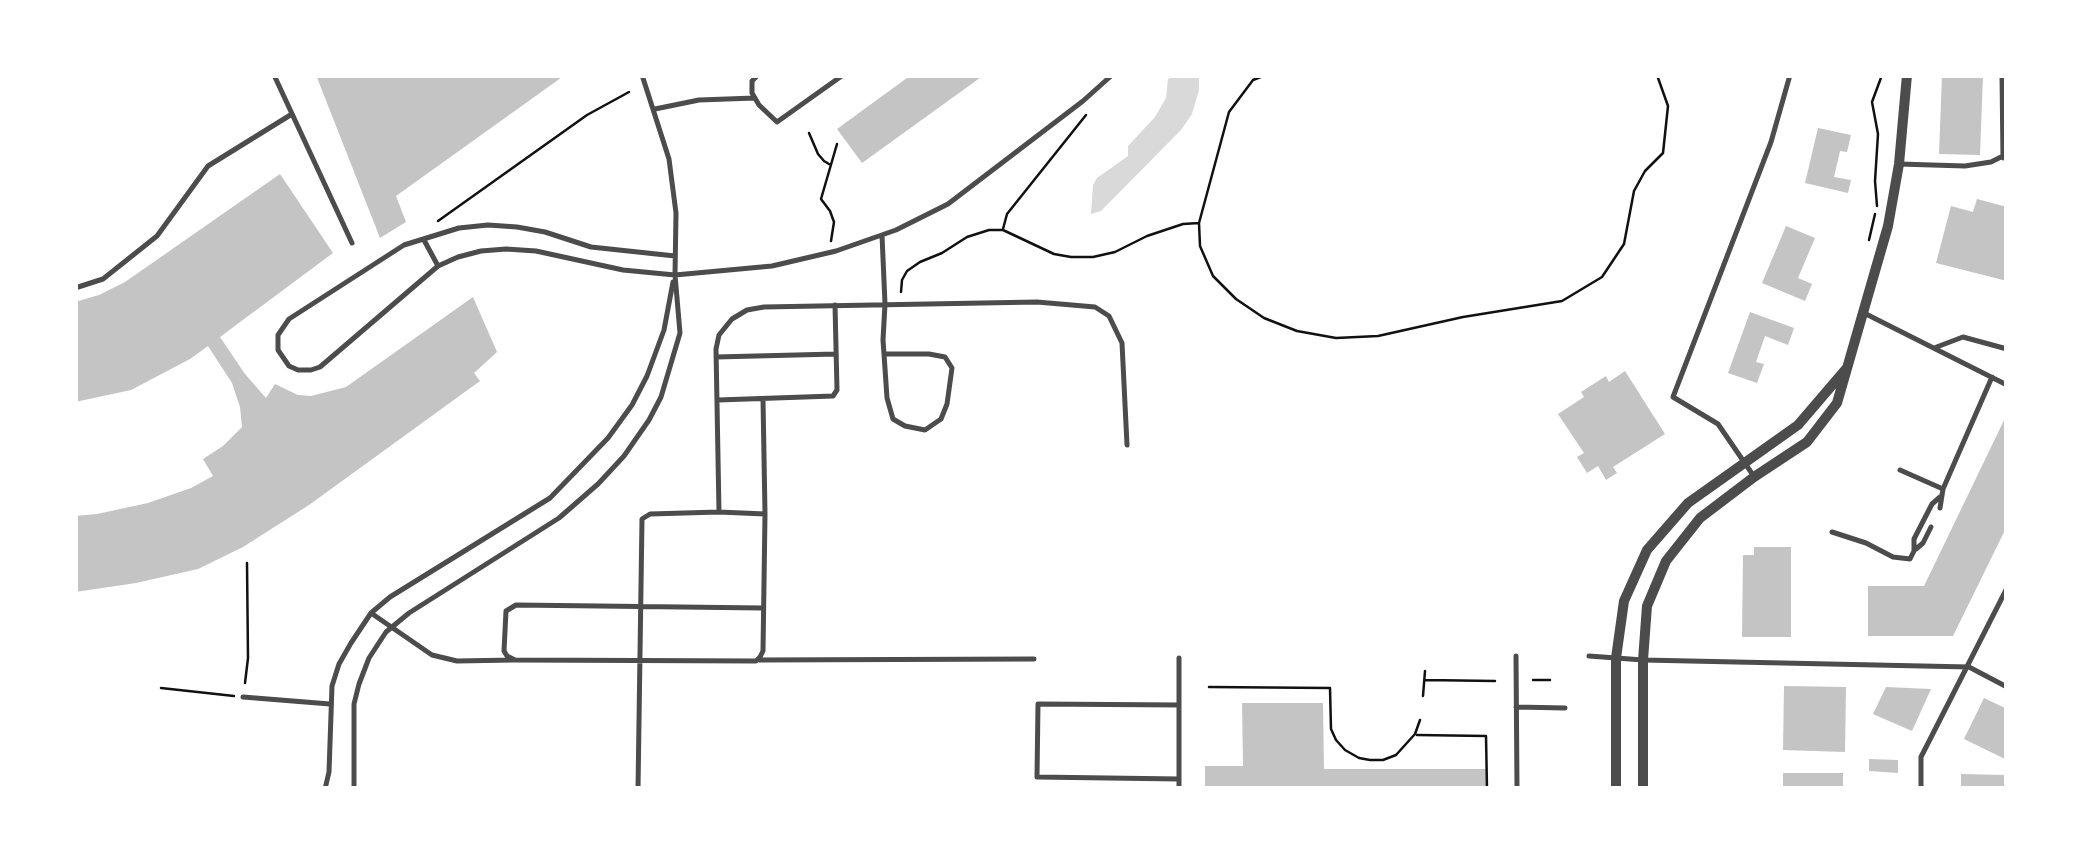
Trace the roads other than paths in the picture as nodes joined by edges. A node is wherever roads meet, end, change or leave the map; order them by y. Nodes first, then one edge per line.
1 (274, 75) edge
2 (642, 75) edge
3 (758, 75) edge
4 (842, 75) edge
5 (1093, 75) edge
6 (1112, 75) edge
7 (1790, 75) edge
8 (1907, 75) edge
9 (2002, 75) edge
10 (1100, 86) junction
11 (755, 98) junction
12 (655, 109) junction
13 (292, 114) junction
14 (2005, 156) edge
15 (1900, 164) junction
16 (882, 235) junction
17 (424, 240) junction
18 (352, 244) dead end
19 (675, 256) junction
20 (438, 266) junction
21 (675, 274) junction
22 (75, 288) edge
23 (885, 304) junction
24 (835, 305) junction
25 (1864, 313) junction
26 (1934, 348) junction
27 (2007, 349) edge
28 (836, 354) junction
29 (884, 354) junction
30 (716, 357) junction
31 (1850, 365) junction
32 (1992, 377) junction
33 (2007, 385) edge
34 (763, 399) junction
35 (718, 400) junction
36 (1127, 445) dead end
37 (1744, 463) junction
38 (1900, 470) dead end
39 (1754, 476) junction
40 (1943, 489) junction
41 (1940, 497) junction
42 (1940, 508) dead end
43 (719, 512) junction
44 (765, 514) junction
45 (1931, 526) dead end
46 (1832, 532) dead end
47 (1914, 551) junction
48 (2007, 588) edge
49 (640, 608) junction
50 (764, 608) junction
51 (372, 613) junction
52 (392, 628) junction
53 (1516, 656) dead end
54 (1589, 656) dead end
55 (1179, 658) dead end
56 (1616, 658) junction
57 (1034, 659) dead end
58 (515, 660) junction
59 (640, 660) junction
60 (756, 660) junction
61 (1643, 660) junction
62 (1969, 667) junction
63 (2007, 687) edge
64 (244, 697) road end
65 (331, 704) junction
66 (1179, 705) junction
67 (1516, 708) junction
68 (1564, 708) dead end
69 (1179, 779) junction
70 (326, 789) edge
71 (354, 789) edge
72 (638, 789) edge
73 (1179, 789) edge
74 (1517, 789) edge
75 (1616, 789) edge
76 (1644, 789) edge
77 (1921, 789) edge

1 - 13 lane
2 - 12 lane
3 - 11 lane
4 - 11 lane
5 - 10 lane
6 - 10 lane
7 - 37 lane
8 - 15 street
9 - 14 lane
10 - 16 lane
11 - 12 lane
12 - 19 lane
13 - 18 lane
13 - 22 lane
14 - 15 lane
15 - 25 street
16 - 21 lane
16 - 23 lane
17 - 19 lane
17 - 20 lane
17 - 20 lane
19 - 21 lane
20 - 21 lane
21 - 51 lane
21 - 52 lane
23 - 24 lane
23 - 29 lane
23 - 36 lane
24 - 28 lane
24 - 30 lane
25 - 26 lane
25 - 31 street
26 - 27 lane
26 - 32 lane
28 - 30 lane
28 - 34 lane
29 - 29 lane
30 - 35 lane
31 - 37 street
31 - 39 street
32 - 33 lane
32 - 40 lane
34 - 35 lane
34 - 44 lane
35 - 43 lane
37 - 39 lane
37 - 56 street
38 - 40 lane
39 - 61 street
40 - 41 lane
41 - 42 lane
41 - 47 lane
43 - 44 lane
43 - 49 lane
44 - 50 lane
45 - 47 lane
46 - 47 lane
48 - 62 lane
49 - 50 lane
49 - 58 lane
49 - 59 lane
50 - 60 lane
51 - 52 lane
51 - 65 lane
52 - 58 lane
52 - 71 lane
53 - 67 lane
54 - 56 lane
55 - 66 lane
56 - 61 lane
56 - 75 street
57 - 60 lane
58 - 59 lane
59 - 60 lane
59 - 72 lane
61 - 62 lane
61 - 76 street
62 - 63 lane
62 - 77 lane
64 - 65 lane
65 - 70 lane
66 - 69 lane
66 - 69 lane
67 - 68 lane
67 - 74 lane
69 - 73 lane

